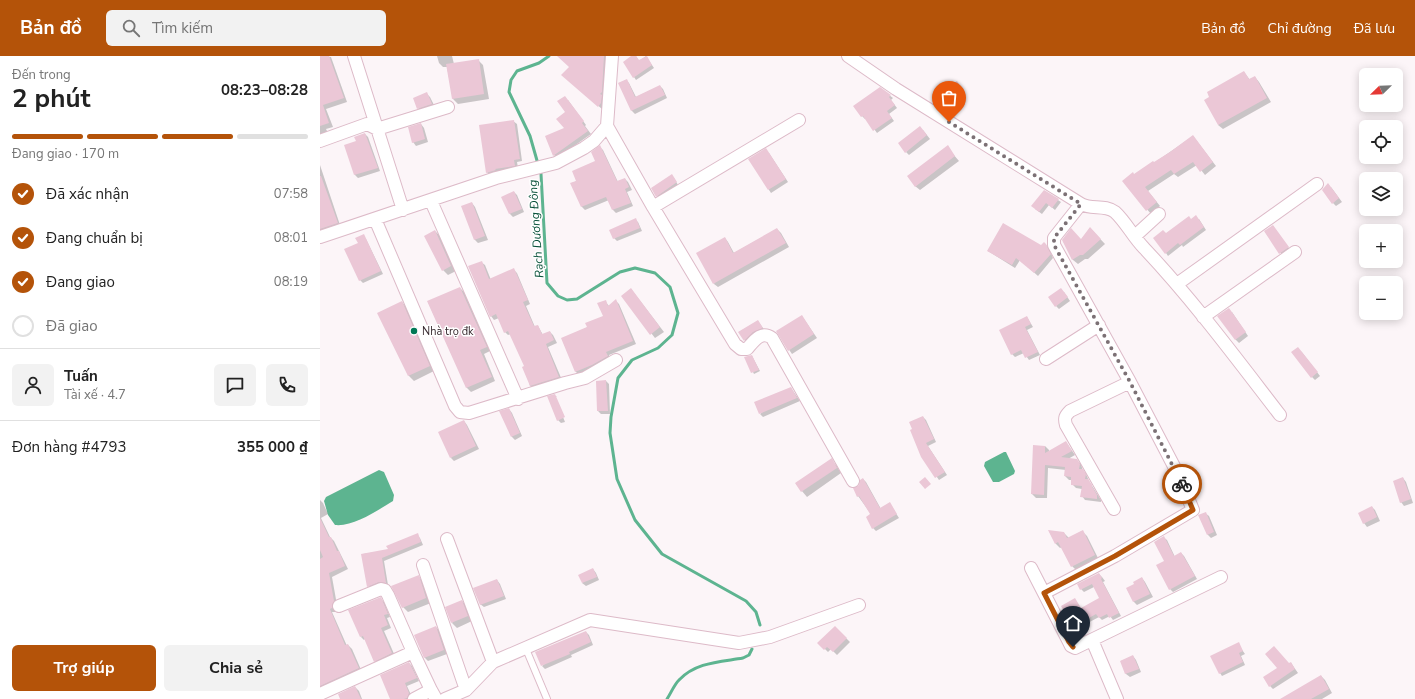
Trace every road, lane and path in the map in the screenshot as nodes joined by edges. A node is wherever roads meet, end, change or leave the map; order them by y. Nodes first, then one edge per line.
1 (354, 56) edge
2 (612, 56) edge
3 (848, 56) edge
4 (448, 107) dead end
5 (799, 120) dead end
6 (607, 126) junction
7 (377, 130) junction
8 (320, 140) edge
9 (1317, 184) dead end
10 (430, 200) junction
11 (1081, 204) junction
12 (653, 207) junction
13 (403, 210) junction
14 (1159, 214) dead end
15 (375, 219) junction
16 (1135, 236) junction
17 (320, 237) edge
18 (1295, 252) dead end
19 (1177, 284) junction
20 (1204, 317) junction
21 (1099, 326) junction
22 (1046, 359) dead end
23 (616, 360) dead end
24 (1130, 382) junction
25 (518, 398) junction
26 (1280, 415) dead end
27 (853, 481) dead end
28 (1114, 509) dead end
29 (447, 538) dead end
30 (423, 565) dead end
31 (1031, 568) dead end
32 (1221, 577) dead end
33 (1044, 593) junction
34 (859, 605) dead end
35 (339, 606) dead end
36 (1092, 640) junction
37 (526, 649) junction
38 (412, 652) junction
39 (493, 662) junction
40 (466, 690) junction
41 (320, 694) edge
42 (434, 695) edge
43 (414, 699) edge
44 (445, 699) edge
45 (547, 699) edge
46 (1117, 699) edge

1 - 7 street
2 - 6 street
3 - 11 street
4 - 7 street
5 - 12 street
6 - 10 street
6 - 12 street
7 - 8 street
7 - 13 street
9 - 19 street
10 - 13 street
10 - 25 street
11 - 16 street
11 - 21 street
12 - 27 street
13 - 15 street
14 - 16 street
15 - 17 street
15 - 25 street
16 - 19 street
18 - 20 street
19 - 20 street
20 - 26 street
21 - 22 street
21 - 24 street
23 - 25 street
24 - 28 street
24 - 33 street
29 - 39 street
30 - 40 street
31 - 33 street
32 - 36 street
33 - 36 street
34 - 37 street
35 - 38 street
36 - 46 street
37 - 39 street
37 - 45 lane
38 - 41 street
38 - 42 street
39 - 40 street
40 - 44 street
42 - 43 street

